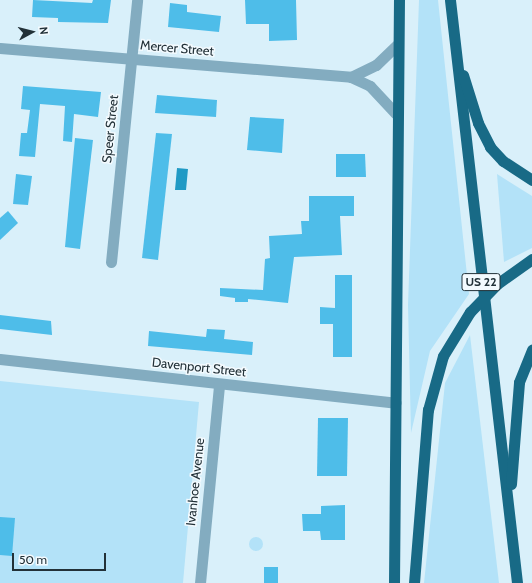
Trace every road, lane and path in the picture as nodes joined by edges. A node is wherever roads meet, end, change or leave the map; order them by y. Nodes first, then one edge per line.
1 (137, 0) edge
2 (399, 0) edge
3 (450, 0) edge
4 (397, 45) junction
5 (0, 48) edge
6 (455, 48) junction
7 (132, 59) junction
8 (351, 77) junction
9 (396, 114) junction
10 (532, 180) edge
11 (532, 259) edge
12 (111, 262) dead end
13 (532, 349) edge
14 (0, 359) edge
15 (219, 384) junction
16 (396, 403) junction
17 (509, 515) junction
18 (200, 583) edge
19 (394, 583) edge
20 (414, 583) edge
21 (517, 583) edge

1 - 7 street, Speer Street
2 - 4 highway
3 - 6 highway, US 22
4 - 8 street
4 - 9 highway
5 - 7 street, Mercer Street
6 - 10 highway
6 - 17 highway, US 22
7 - 8 street, Mercer Street
7 - 12 street, Speer Street
8 - 9 street, Mercer Street
9 - 16 highway
11 - 20 highway, bridge
13 - 17 highway
14 - 15 street, Davenport Street
15 - 16 street, Davenport Street
15 - 18 street, Ivanhoe Avenue
16 - 19 highway
17 - 21 highway, US 22

